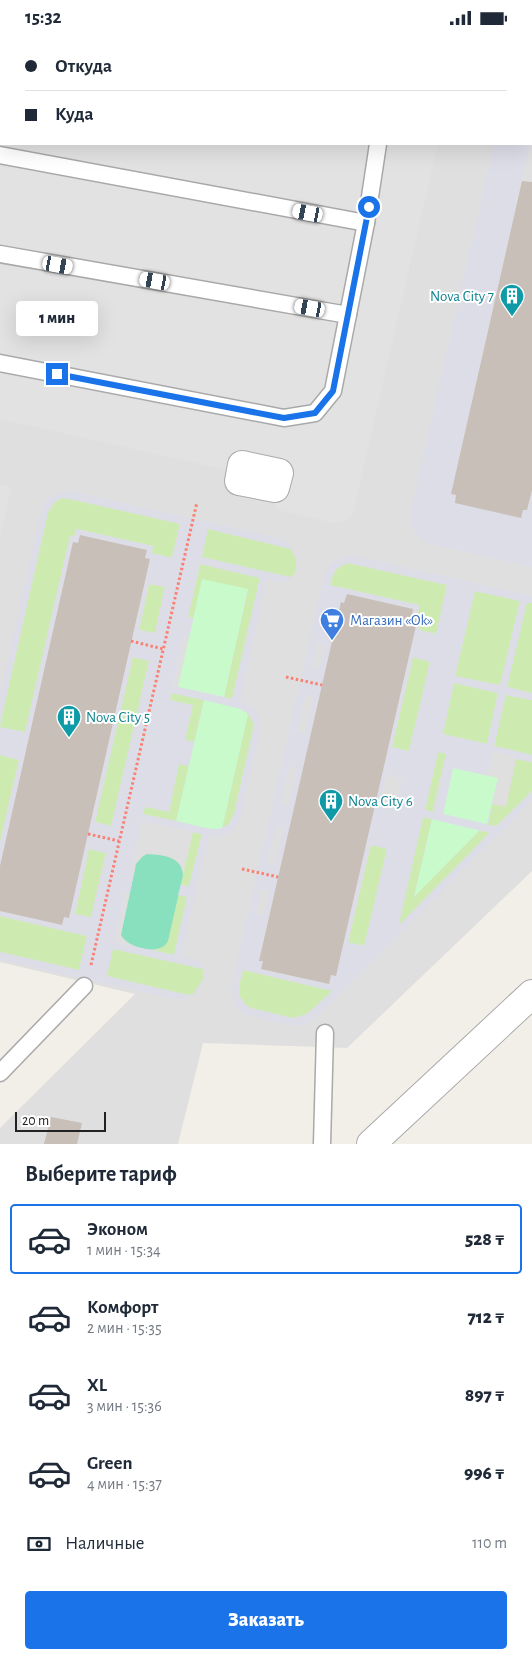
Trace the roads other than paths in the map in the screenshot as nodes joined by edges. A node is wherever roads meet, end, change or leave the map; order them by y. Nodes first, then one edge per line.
1 (378, 145) edge
2 (0, 155) edge
3 (366, 223) junction
4 (0, 254) edge
5 (348, 315) junction
6 (0, 363) edge
7 (84, 987) road end
8 (532, 994) edge
9 (324, 1033) dead end
10 (0, 1073) edge
11 (322, 1144) edge
12 (371, 1144) edge

1 - 3 lane
2 - 3 lane
3 - 5 lane
4 - 5 lane
5 - 6 lane
7 - 10 lane
8 - 12 street
9 - 11 lane

